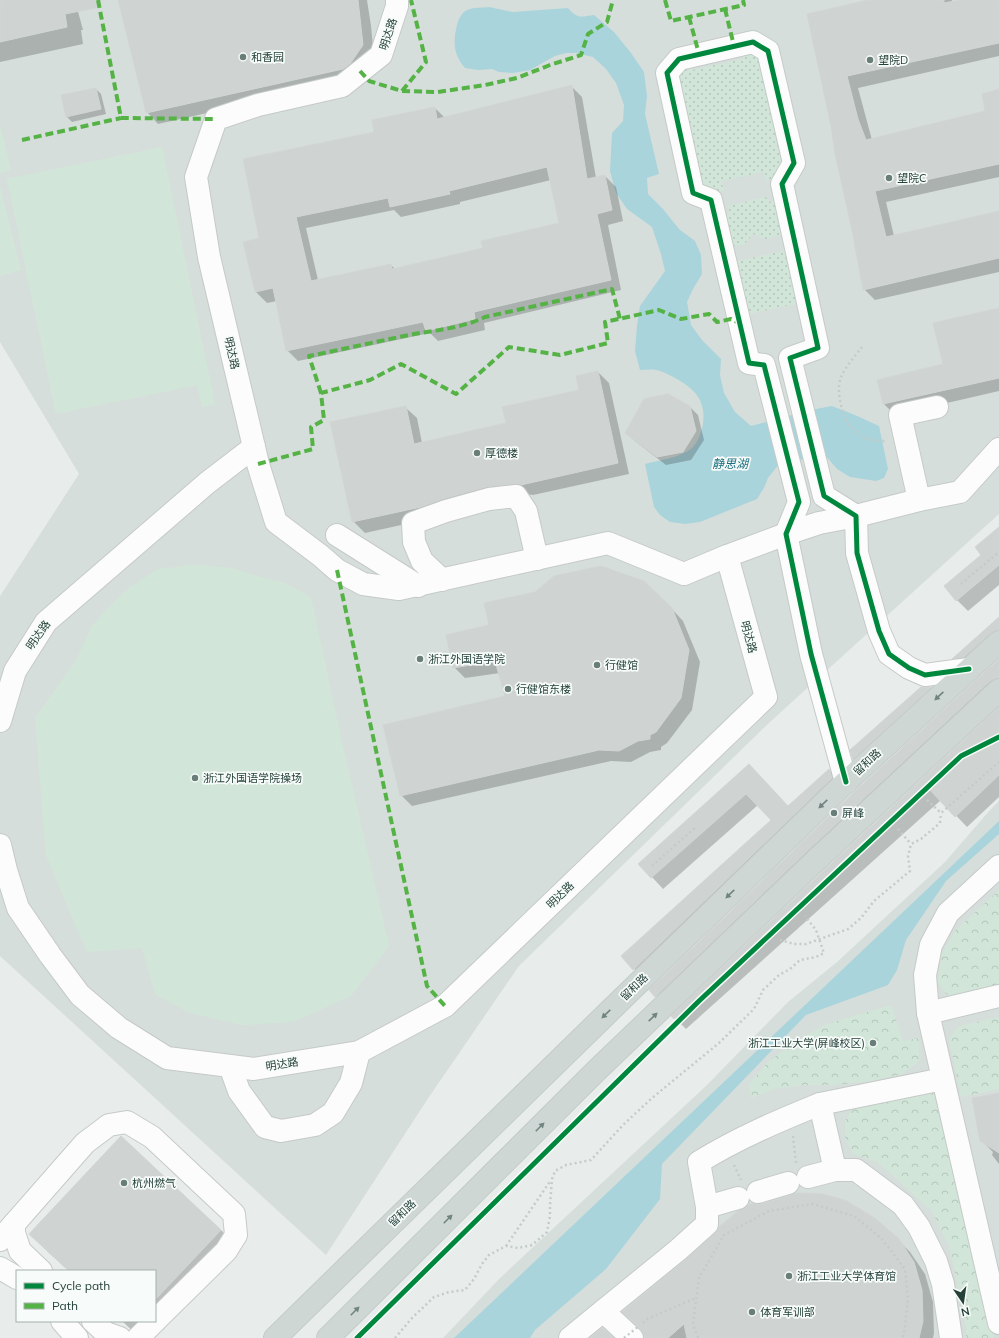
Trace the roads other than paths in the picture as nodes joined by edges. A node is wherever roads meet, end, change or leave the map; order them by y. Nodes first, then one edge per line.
1 (397, 0) edge
2 (937, 407) dead end
3 (254, 447) junction
4 (999, 449) edge
5 (919, 500) junction
6 (856, 516) junction
7 (786, 534) junction
8 (337, 535) dead end
9 (727, 556) junction
10 (537, 559) junction
11 (442, 580) junction
12 (418, 586) junction
13 (999, 642) edge
14 (969, 669) junction
15 (999, 690) edge
16 (0, 721) edge
17 (846, 782) junction
18 (0, 845) edge
19 (999, 866) edge
20 (999, 996) edge
21 (928, 1013) junction
22 (359, 1052) junction
23 (230, 1066) junction
24 (943, 1079) junction
25 (820, 1104) junction
26 (835, 1170) junction
27 (707, 1207) junction
28 (7, 1232) edge
29 (0, 1268) edge
30 (40, 1270) edge
31 (16, 1277) edge
32 (603, 1311) junction
33 (156, 1320) edge
34 (63, 1322) edge
35 (94, 1322) edge
36 (154, 1322) edge
37 (999, 1323) edge
38 (636, 1332) edge
39 (77, 1338) edge
40 (120, 1338) edge
41 (138, 1338) edge
42 (275, 1338) edge
43 (328, 1338) edge
44 (570, 1338) edge
45 (951, 1338) edge

1 - 3 street, 明达路
2 - 5 street
3 - 12 street
3 - 16 street, 明达路
4 - 5 street
5 - 6 street
6 - 7 street
6 - 7 street
6 - 14 street
7 - 9 street
7 - 17 street
8 - 12 street
9 - 10 street
9 - 22 street, 明达路
10 - 11 street
10 - 11 street
11 - 12 street
13 - 14 main road, 留和路
14 -> 17 main road, 留和路
43 -> 15 main road
17 -> 42 main road, 留和路
18 - 23 street, 明达路
19 - 21 street
20 - 21 street
21 - 24 street
22 - 23 street, 明达路
22 - 23 street
24 - 25 street
24 - 37 street
25 - 26 street
25 - 27 street
26 - 27 street
26 - 45 street
27 - 32 street
28 - 30 street
28 - 33 street
29 - 31 street
32 - 38 street
32 - 44 street
34 - 39 street
35 - 40 street
36 - 41 street

